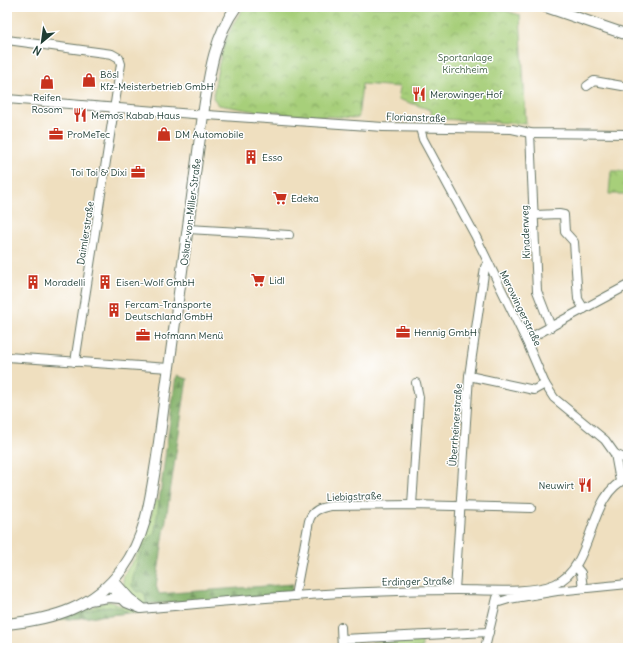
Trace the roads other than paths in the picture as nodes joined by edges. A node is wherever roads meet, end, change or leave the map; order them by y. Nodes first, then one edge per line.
1 (236, 7) edge
2 (546, 7) edge
3 (628, 35) edge
4 (7, 40) edge
5 (587, 86) dead end
6 (628, 87) edge
7 (7, 99) edge
8 (115, 106) junction
9 (203, 115) junction
10 (420, 128) junction
11 (530, 133) junction
12 (628, 134) edge
13 (534, 214) junction
14 (188, 229) junction
15 (289, 235) dead end
16 (489, 264) junction
17 (628, 286) edge
18 (584, 309) junction
19 (551, 327) junction
20 (526, 340) junction
21 (7, 357) edge
22 (76, 362) junction
23 (169, 368) junction
24 (469, 376) junction
25 (416, 383) dead end
26 (545, 384) junction
27 (615, 454) junction
28 (628, 460) edge
29 (628, 478) edge
30 (620, 481) junction
31 (412, 505) junction
32 (460, 507) junction
33 (531, 508) dead end
34 (576, 567) junction
35 (110, 582) junction
36 (628, 584) edge
37 (556, 588) junction
38 (584, 588) junction
39 (455, 590) junction
40 (498, 591) junction
41 (295, 596) junction
42 (120, 598) junction
43 (88, 601) junction
44 (496, 603) junction
45 (147, 609) junction
46 (7, 624) edge
47 (341, 627) dead end
48 (489, 632) junction
49 (342, 639) junction
50 (342, 648) edge
51 (485, 648) edge

1 - 9 main road, Oskar-von-Miller-Straße
2 - 3 main road
4 - 8 street, Daimlerstraße
5 - 6 street
7 - 8 street, Florianstraße
8 - 9 street, Florianstraße
8 - 22 street, Daimlerstraße
9 - 10 street, Florianstraße
9 - 14 main road, Oskar-von-Miller-Straße
10 - 11 street, Florianstraße
10 - 16 street, Merowingerstraße
11 - 12 street, Florianstraße
11 - 13 street, Kinaderweg
13 - 18 street
13 - 19 street, Kinaderweg
14 - 15 street
14 - 23 main road, Oskar-von-Miller-Straße
16 - 20 street, Merowingerstraße
16 - 24 street, Überrheinerstraße
17 - 18 street
18 - 19 street
19 - 20 street
20 - 26 street, Merowingerstraße
21 - 22 street
22 - 23 street
23 - 35 main road, Oskar-von-Miller-Straße
24 - 26 street
24 - 32 street, Überrheinerstraße
25 - 31 street
26 - 27 street, Merowingerstraße
27 - 28 street
27 - 30 street, Merowingerstraße
29 - 30 street
30 - 34 street, Erdinger Straße
31 - 32 street, Liebigstraße
31 - 41 street, Liebigstraße
32 - 33 street, Liebigstraße
32 - 39 street, Überrheinerstraße
34 - 37 street, Erdinger Straße
34 - 38 street
35 - 42 street, Erdinger Straße
35 - 43 main road, Oskar-von-Miller-Straße
35 - 45 street
36 - 38 street
37 - 38 street
37 - 40 street, Erdinger Straße
37 - 44 street
39 - 40 street, Erdinger Straße
39 - 41 street, Erdinger Straße
40 - 44 street
41 - 45 street, Erdinger Straße
42 - 43 street
42 - 45 street, Erdinger Straße
43 - 46 main road, Oskar-von-Miller-Straße
44 - 48 street
47 - 49 street
48 - 49 street
48 - 51 street
49 - 50 street

